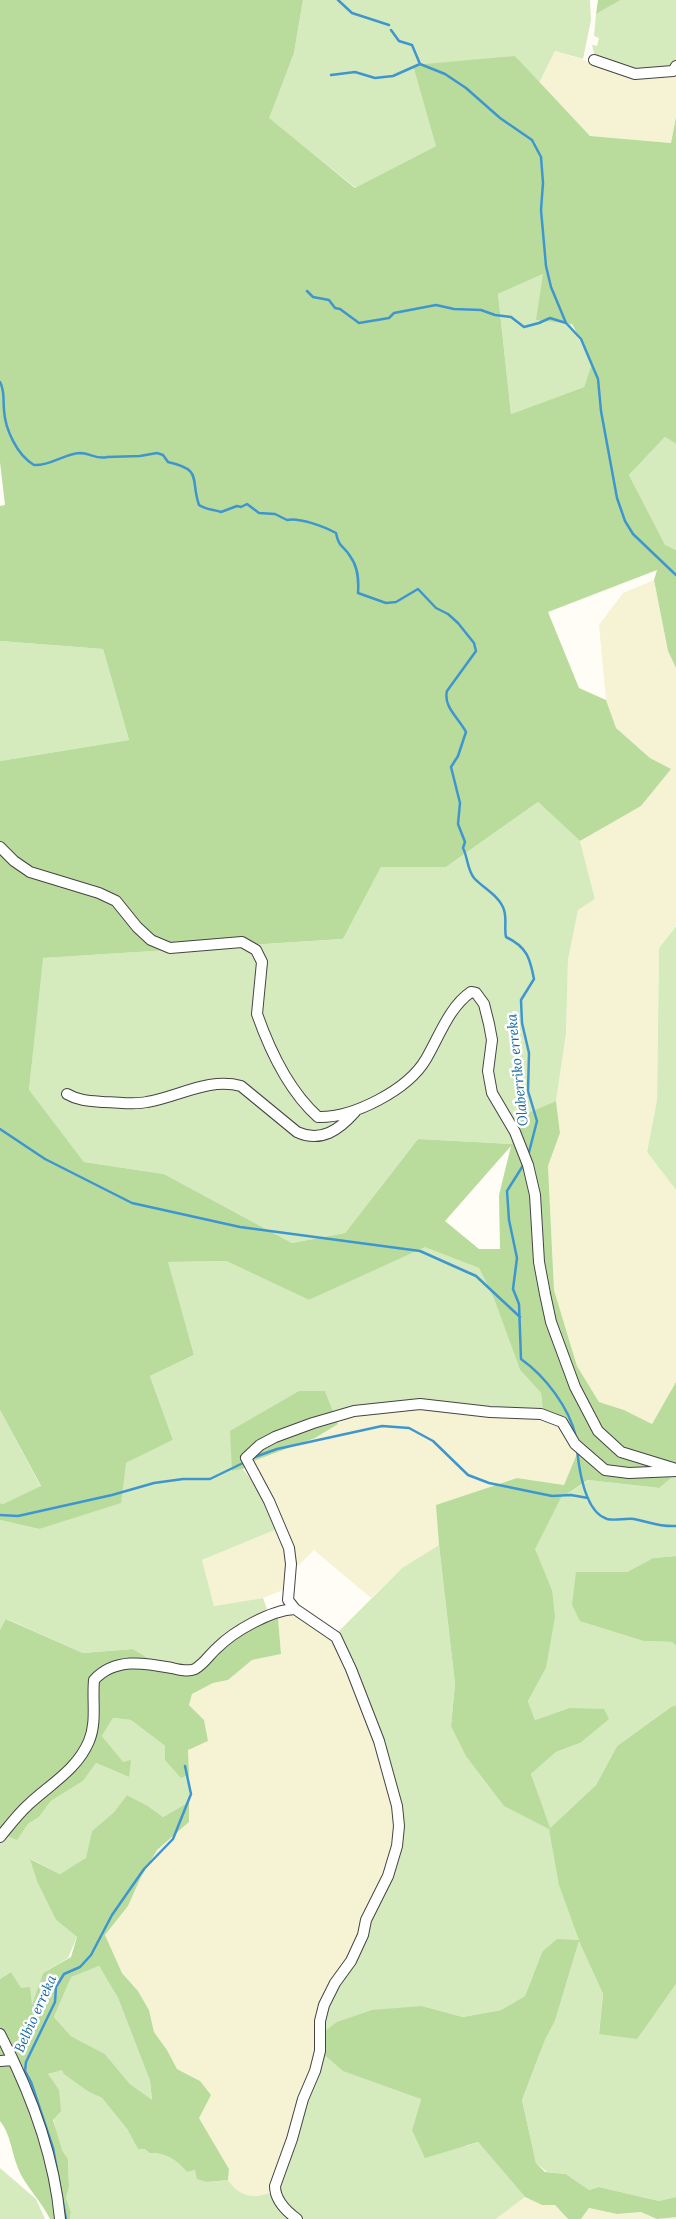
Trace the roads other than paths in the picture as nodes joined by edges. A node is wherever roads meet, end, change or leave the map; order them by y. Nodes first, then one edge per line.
1 (594, 60) dead end
2 (676, 66) edge
3 (0, 848) edge
4 (67, 1094) dead end
5 (358, 1109) junction
6 (676, 1471) edge
7 (295, 1609) junction
8 (0, 1837) edge
9 (0, 2034) edge
10 (13, 2060) junction
11 (0, 2061) edge
12 (60, 2219) edge
13 (297, 2219) edge

1 - 2 street
3 - 5 street
4 - 5 street
5 - 6 street
6 - 7 street
7 - 8 street
7 - 13 street
9 - 10 street
10 - 11 street
10 - 12 street

